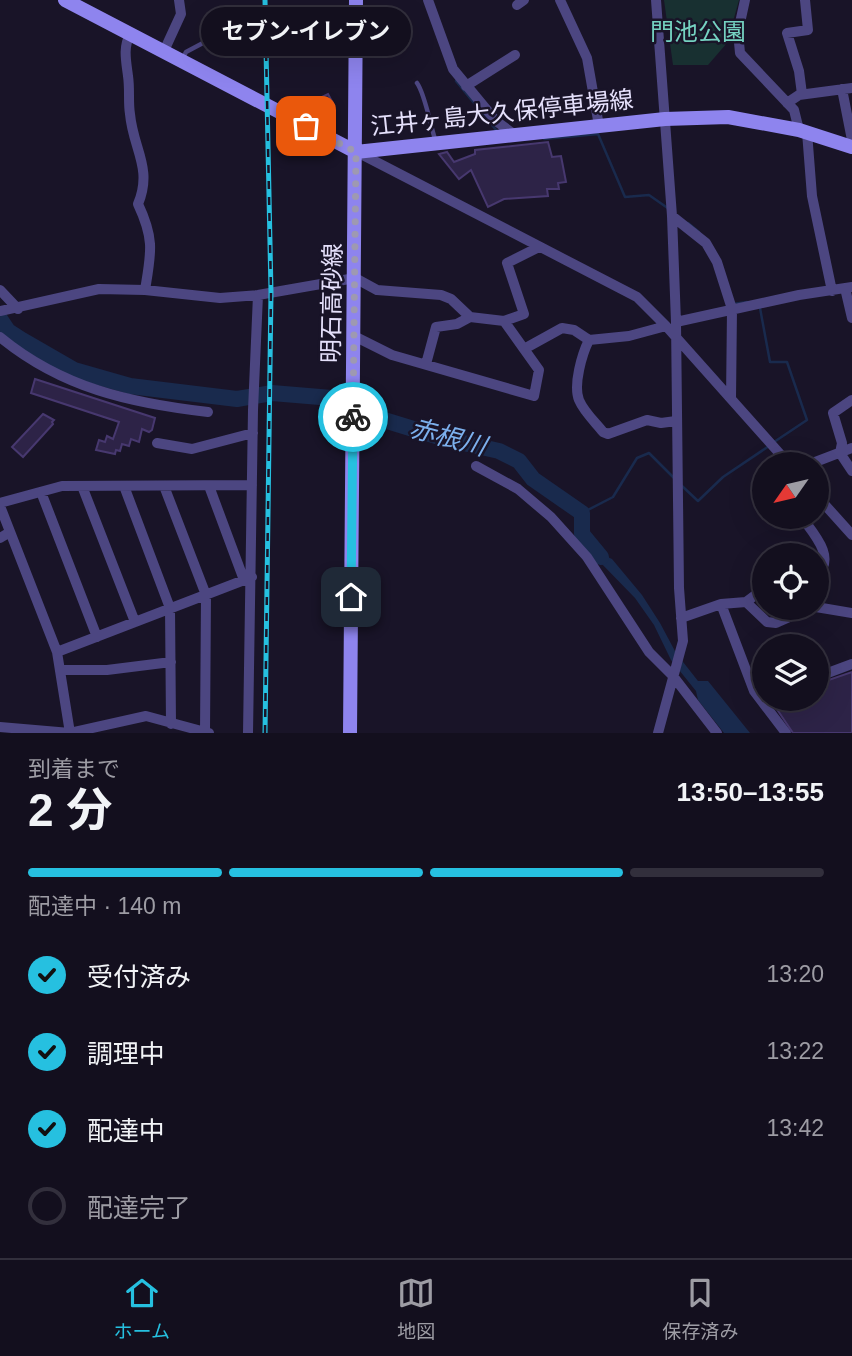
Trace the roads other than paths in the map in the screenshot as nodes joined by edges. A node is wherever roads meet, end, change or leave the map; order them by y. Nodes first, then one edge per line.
1 (65, 0) edge
2 (179, 0) edge
3 (356, 0) edge
4 (428, 0) edge
5 (560, 0) edge
6 (656, 0) edge
7 (745, 0) edge
8 (805, 0) edge
9 (217, 28) dead end
10 (130, 34) junction
11 (164, 51) junction
12 (515, 55) dead end
13 (182, 60) junction
14 (417, 83) dead end
15 (467, 86) junction
16 (847, 89) edge
17 (802, 94) junction
18 (788, 103) junction
19 (665, 119) junction
20 (598, 126) junction
21 (803, 131) junction
22 (516, 135) junction
23 (852, 140) edge
24 (437, 144) junction
25 (852, 147) edge
26 (356, 152) junction
27 (672, 216) junction
28 (540, 247) junction
29 (355, 278) junction
30 (848, 288) edge
31 (0, 290) edge
32 (145, 290) junction
33 (832, 291) junction
34 (258, 295) junction
35 (18, 309) junction
36 (732, 309) junction
37 (0, 311) edge
38 (470, 317) junction
39 (852, 318) edge
40 (504, 321) junction
41 (676, 322) junction
42 (666, 326) junction
43 (354, 336) junction
44 (0, 337) edge
45 (675, 337) junction
46 (589, 340) junction
47 (524, 349) junction
48 (426, 363) junction
49 (731, 399) junction
50 (852, 400) edge
51 (208, 412) dead end
52 (676, 421) junction
53 (253, 433) junction
54 (157, 443) dead end
55 (852, 448) edge
56 (778, 452) edge
57 (840, 453) junction
58 (830, 457) edge
59 (476, 466) dead end
60 (852, 471) edge
61 (252, 485) junction
62 (82, 486) junction
63 (124, 486) junction
64 (164, 486) junction
65 (209, 486) junction
66 (41, 492) junction
67 (0, 505) edge
68 (830, 510) edge
69 (10, 532) junction
70 (852, 534) edge
71 (0, 538) edge
72 (248, 579) junction
73 (206, 595) junction
74 (752, 598) edge
75 (746, 602) junction
76 (720, 604) junction
77 (170, 608) junction
78 (752, 608) edge
79 (829, 609) edge
80 (852, 613) edge
81 (681, 618) junction
82 (765, 620) edge
83 (783, 620) edge
84 (135, 622) junction
85 (97, 637) junction
86 (57, 652) junction
87 (171, 662) junction
88 (852, 664) edge
89 (60, 670) junction
90 (829, 673) edge
91 (673, 676) junction
92 (752, 686) edge
93 (771, 711) edge
94 (171, 724) junction
95 (0, 727) edge
96 (207, 732) edge
97 (70, 733) edge
98 (248, 733) edge
99 (350, 733) edge
100 (658, 733) edge
101 (717, 733) edge
102 (786, 733) edge

1 - 10 main road, 江井ヶ島大久保停車場線
2 - 11 street
3 - 26 main road, 明石高砂線
4 - 15 street
5 - 20 street
6 - 19 street
7 - 18 street
8 - 17 street
9 - 13 lane
10 - 11 main road, 江井ヶ島大久保停車場線
10 - 32 street
11 - 13 main road, 江井ヶ島大久保停車場線
12 - 15 street
13 - 26 main road, 江井ヶ島大久保停車場線
14 - 24 lane
15 - 22 street
16 - 17 street
16 - 23 street
17 - 18 street
18 - 21 street
19 - 20 main road, 江井ヶ島大久保停車場線
19 - 21 main road, 江井ヶ島大久保停車場線
19 - 27 street
20 - 22 main road, 江井ヶ島大久保停車場線
21 - 25 main road, 江井ヶ島大久保停車場線
21 - 33 street
22 - 24 main road, 江井ヶ島大久保停車場線
24 - 26 main road, 江井ヶ島大久保停車場線
26 - 28 street
26 - 29 main road, 明石高砂線
27 - 36 street
27 - 41 street
28 - 40 street
28 - 42 street
29 - 34 street
29 - 38 street
29 - 43 main road, 明石高砂線
30 - 33 street
30 - 39 street
31 - 35 street
32 - 34 street
32 - 35 street
33 - 36 street
34 - 53 street
35 - 37 street
36 - 41 street
36 - 49 street
38 - 40 street
38 - 48 street
40 - 47 street
41 - 45 street
42 - 45 street
42 - 46 street
43 - 48 street
43 - 99 main road, 明石高砂線
44 - 51 street
45 - 49 street
45 - 52 street
46 - 47 street
46 - 52 street
47 - 48 street
49 - 56 street
50 - 57 street
52 - 81 street
53 - 54 street
53 - 61 street
55 - 57 street
57 - 58 street
57 - 60 street
59 - 91 street
61 - 65 street
61 - 72 street
62 - 63 street
62 - 66 street
62 - 84 street
63 - 64 street
63 - 77 street
64 - 65 street
64 - 73 street
65 - 72 street
66 - 67 street
66 - 85 street
67 - 69 street
68 - 70 street
69 - 71 street
69 - 86 street
72 - 73 street
72 - 98 street
73 - 77 street
73 - 96 street
74 - 75 street
75 - 76 street
75 - 78 street
76 - 81 street
76 - 92 street
77 - 84 street
77 - 87 street
79 - 80 street
81 - 91 street
82 - 83 street
84 - 85 street
85 - 86 street
86 - 89 street
87 - 89 street
87 - 94 street
88 - 90 street
89 - 94 street
91 - 100 street
91 - 101 street
93 - 102 street
94 - 96 street
95 - 97 street

